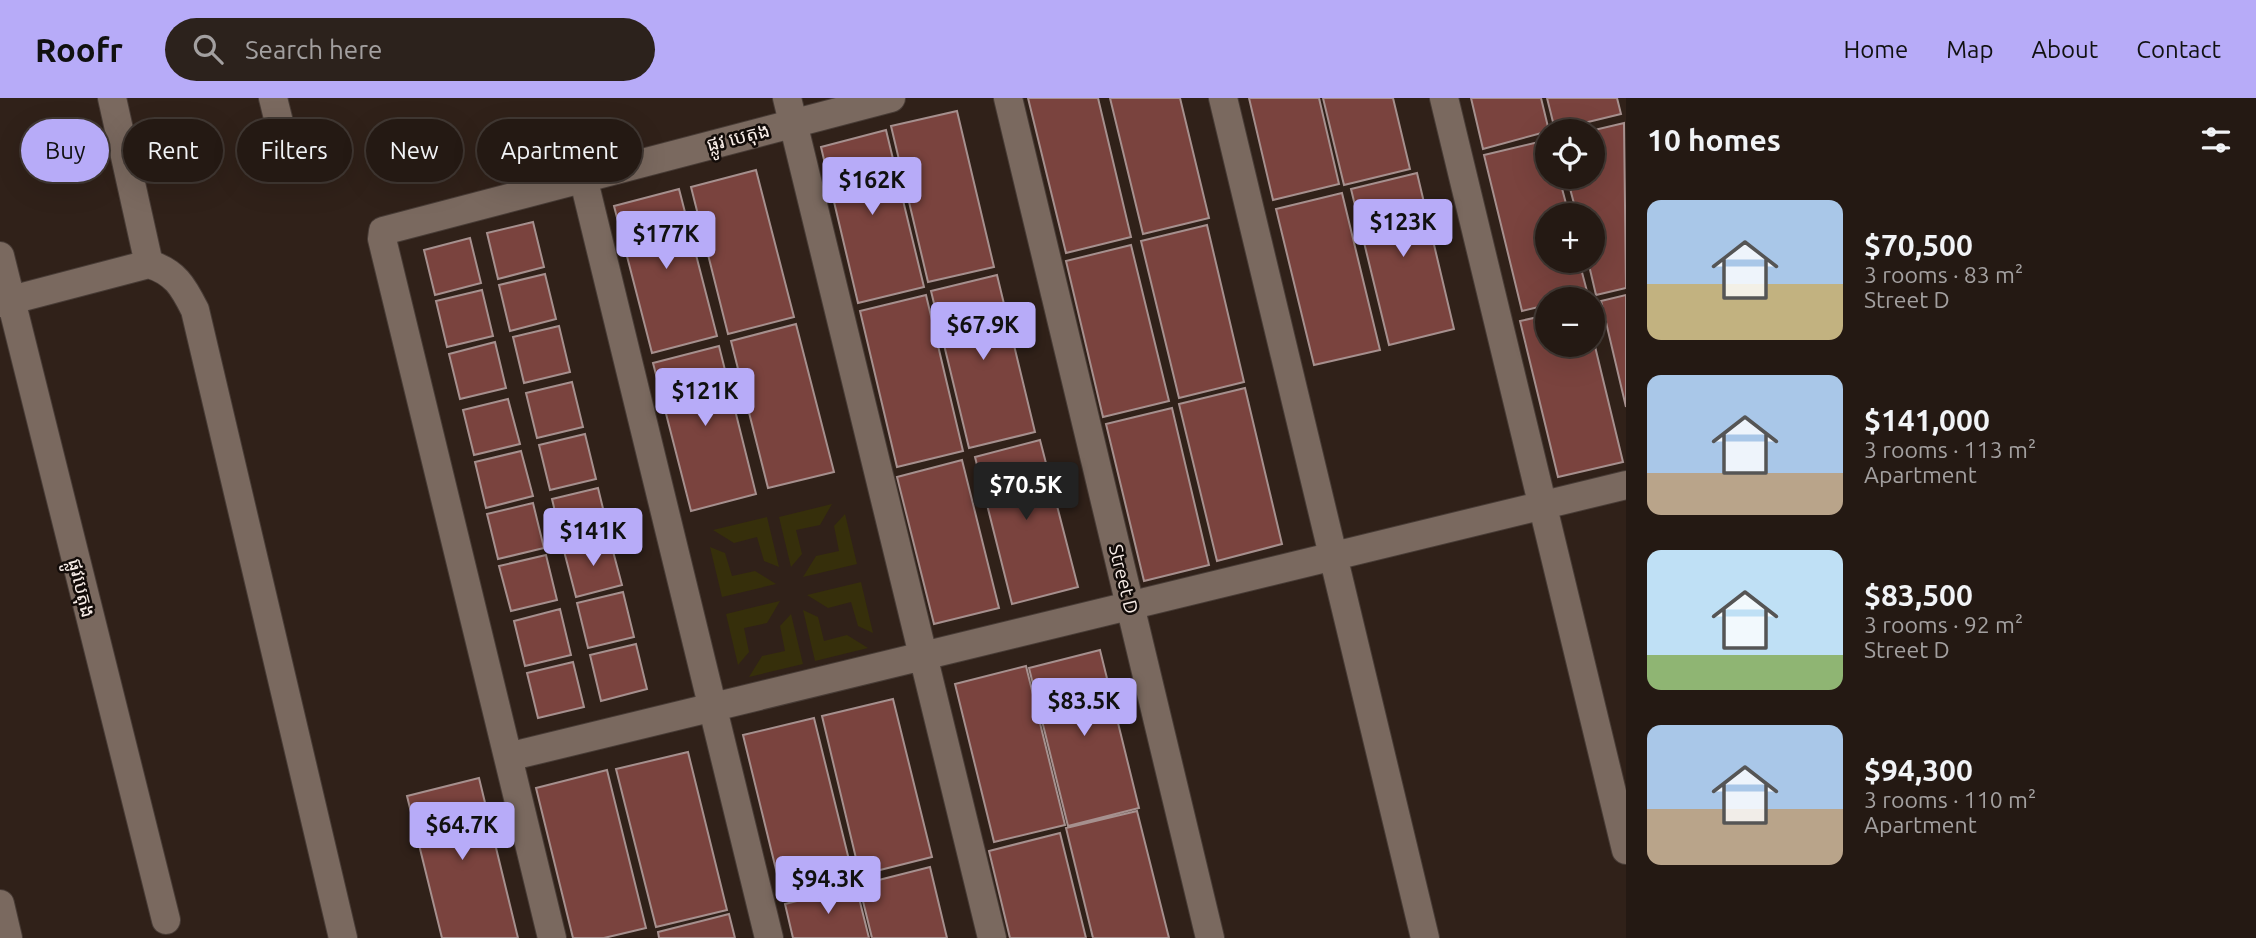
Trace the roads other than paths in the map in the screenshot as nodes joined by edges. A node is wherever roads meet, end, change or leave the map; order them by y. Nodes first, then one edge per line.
1 (112, 98) edge
2 (273, 98) edge
3 (891, 98) edge
4 (1008, 98) edge
5 (1223, 98) edge
6 (1444, 98) edge
7 (790, 110) edge
8 (278, 119) edge
9 (642, 158) edge
10 (564, 182) edge
11 (584, 182) edge
12 (0, 256) edge
13 (149, 264) junction
14 (5, 302) edge
15 (1626, 485) edge
16 (1543, 505) junction
17 (1333, 556) junction
18 (1130, 606) junction
19 (923, 656) junction
20 (713, 708) junction
21 (508, 757) junction
22 (1626, 850) edge
23 (0, 904) edge
24 (166, 920) dead end
25 (8, 938) edge
26 (343, 938) edge
27 (552, 938) edge
28 (769, 938) edge
29 (992, 938) edge
30 (1210, 938) edge
31 (1425, 938) edge

1 - 13 street
2 - 8 street
3 - 7 street, ផ្លូវ បេតុង
4 - 18 street, Street D
5 - 17 street
6 - 16 street
7 - 9 street, ផ្លូវ បេតុង
7 - 19 street
10 - 21 street, ផ្លូវ បេតុង
11 - 20 street
12 - 14 street, ផ្លូវបេតុង
13 - 14 street
13 - 26 street
14 - 24 street, ផ្លូវបេតុង
15 - 16 street
16 - 17 street
16 - 22 street
17 - 18 street
17 - 31 street
18 - 19 street
18 - 30 street, Street D
19 - 20 street
19 - 29 street
20 - 21 street
20 - 28 street
21 - 27 street
23 - 25 street

